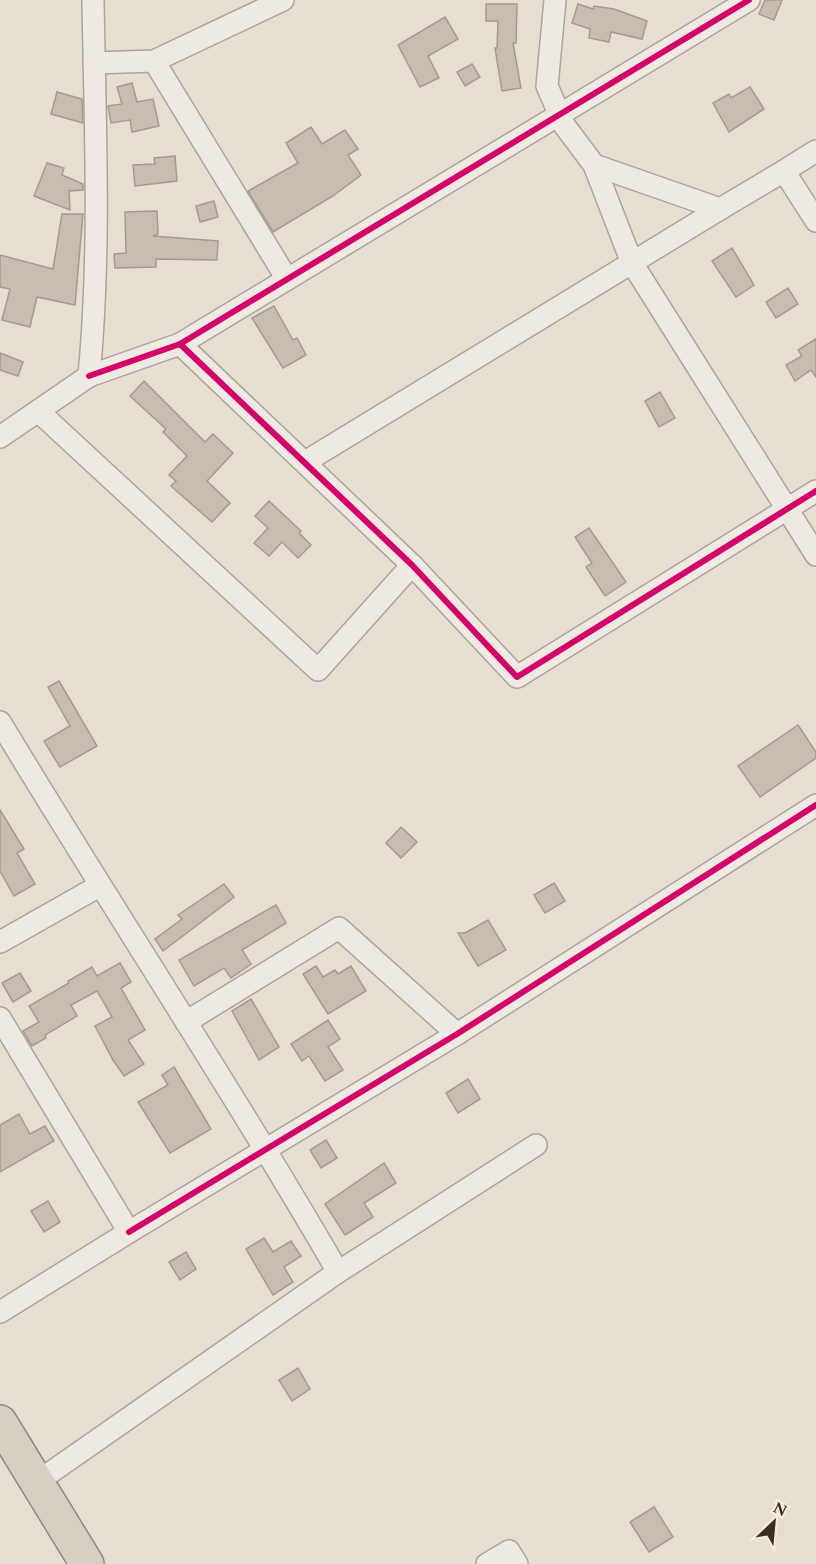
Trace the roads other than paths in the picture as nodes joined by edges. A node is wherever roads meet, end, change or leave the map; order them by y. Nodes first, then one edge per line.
1 (93, 0) edge
2 (284, 0) edge
3 (555, 0) edge
4 (749, 0) edge
5 (154, 61) junction
6 (94, 63) junction
7 (560, 115) junction
8 (816, 152) edge
9 (594, 165) junction
10 (784, 171) junction
11 (720, 209) junction
12 (816, 221) edge
13 (632, 263) junction
14 (287, 279) junction
15 (180, 344) junction
16 (89, 376) junction
17 (38, 411) junction
18 (0, 437) edge
19 (305, 462) junction
20 (816, 491) edge
21 (787, 508) junction
22 (816, 555) edge
23 (412, 565) junction
24 (0, 722) edge
25 (816, 805) edge
26 (99, 886) junction
27 (0, 942) edge
28 (0, 1018) edge
29 (186, 1022) junction
30 (457, 1034) junction
31 (536, 1145) dead end
32 (266, 1148) junction
33 (129, 1232) junction
34 (338, 1272) junction
35 (0, 1312) edge
36 (0, 1422) edge
37 (37, 1482) junction
38 (87, 1564) edge
39 (487, 1564) edge
40 (517, 1564) edge

1 - 6 street
2 - 5 street
3 - 7 street
4 - 7 street
5 - 6 street
5 - 14 street
6 - 16 street
7 - 9 street
7 - 14 street
8 - 10 street
9 - 11 street
9 - 13 street
10 - 11 street
10 - 12 street
11 - 13 street
13 - 19 street
13 - 21 street
14 - 15 street
15 - 16 street
15 - 19 street
16 - 17 street
17 - 18 street
17 - 23 street
19 - 23 street
20 - 21 street
21 - 22 street
21 - 23 street
24 - 26 street
25 - 30 street
26 - 27 street
26 - 29 street
28 - 33 street
29 - 30 street
29 - 32 street
30 - 32 street
31 - 34 street
32 - 33 street
32 - 34 street
33 - 35 street
34 - 37 street
36 - 37 highway
37 - 38 highway
39 - 40 street

